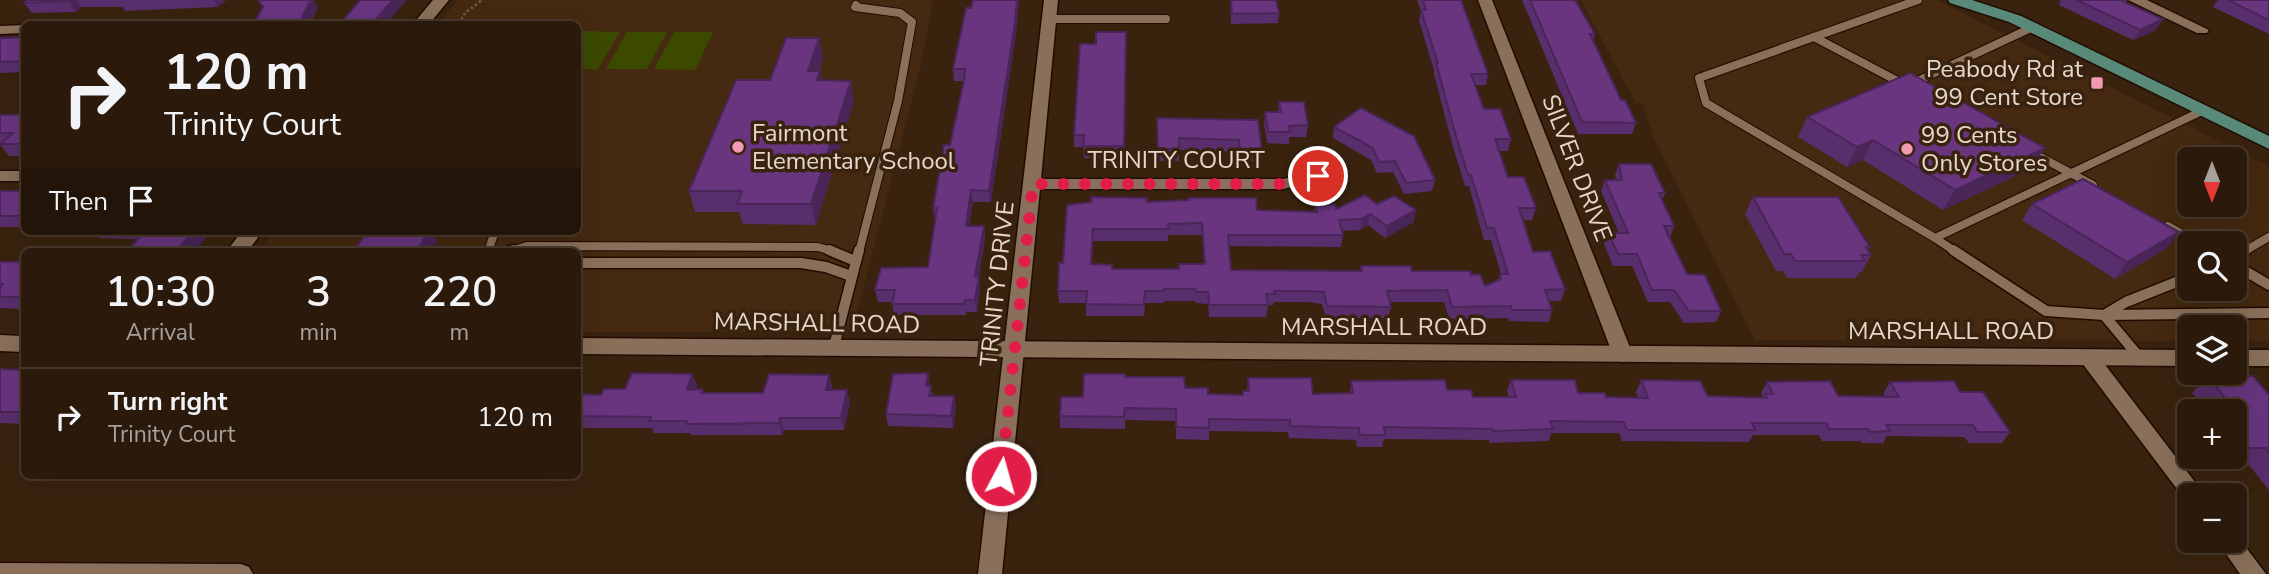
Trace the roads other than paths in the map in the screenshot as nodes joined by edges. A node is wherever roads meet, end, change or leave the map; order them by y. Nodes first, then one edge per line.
1 (441, 0) edge
2 (1485, 0) edge
3 (1917, 0) edge
4 (1956, 0) edge
5 (1990, 0) edge
6 (2135, 0) edge
7 (856, 5) dead end
8 (1050, 9) edge
9 (1166, 19) dead end
10 (2015, 19) junction
11 (424, 21) edge
12 (2031, 28) junction
13 (0, 30) edge
14 (21, 30) edge
15 (2202, 30) dead end
16 (1814, 37) junction
17 (1908, 86) junction
18 (1919, 92) edge
19 (2202, 111) junction
20 (2269, 143) edge
21 (2025, 149) edge
22 (2071, 173) junction
23 (0, 176) edge
24 (21, 176) edge
25 (1318, 176) dead end
26 (1033, 184) junction
27 (2104, 191) edge
28 (2156, 220) edge
29 (2177, 232) edge
30 (2269, 237) edge
31 (1935, 238) junction
32 (520, 248) edge
33 (2247, 249) edge
34 (855, 261) junction
35 (581, 263) edge
36 (2247, 272) edge
37 (851, 276) junction
38 (2177, 282) edge
39 (2269, 285) edge
40 (2269, 313) edge
41 (2104, 315) junction
42 (0, 343) edge
43 (21, 344) edge
44 (581, 346) edge
45 (832, 349) junction
46 (1014, 351) junction
47 (1623, 355) junction
48 (2089, 358) junction
49 (2140, 358) junction
50 (2177, 358) edge
51 (2247, 358) edge
52 (2269, 358) edge
53 (2185, 483) edge
54 (2238, 553) edge
55 (0, 573) edge
56 (52, 574) edge
57 (241, 574) edge
58 (990, 574) edge
59 (2254, 574) edge

1 - 11 street
2 - 47 street, SILVER DRIVE
3 - 16 lane
4 - 10 main road
5 - 10 main road
6 - 15 street
7 - 34 lane
8 - 9 lane
8 - 26 street, TRINITY DRIVE
10 - 12 main road
12 - 17 lane
12 - 19 main road
13 - 14 street
16 - 17 lane
16 - 31 lane
17 - 18 lane
19 - 20 main road
19 - 22 lane
21 - 22 lane
22 - 27 lane
22 - 31 lane
23 - 24 street
25 - 26 street, TRINITY COURT
26 - 46 street, TRINITY DRIVE
28 - 29 lane
30 - 33 lane
31 - 41 lane
32 - 34 lane
34 - 37 lane
35 - 37 lane
36 - 39 lane
37 - 45 lane
38 - 41 lane
40 - 41 lane
41 - 49 lane
42 - 43 street
44 - 45 street, MARSHALL ROAD
45 - 46 street, MARSHALL ROAD
46 - 47 street, MARSHALL ROAD
46 - 58 street, TRINITY DRIVE
47 - 48 street, MARSHALL ROAD
48 - 49 street, MARSHALL ROAD
48 - 53 street
49 - 50 street, MARSHALL ROAD
51 - 52 street
54 - 59 street
55 - 56 street
56 - 57 street

